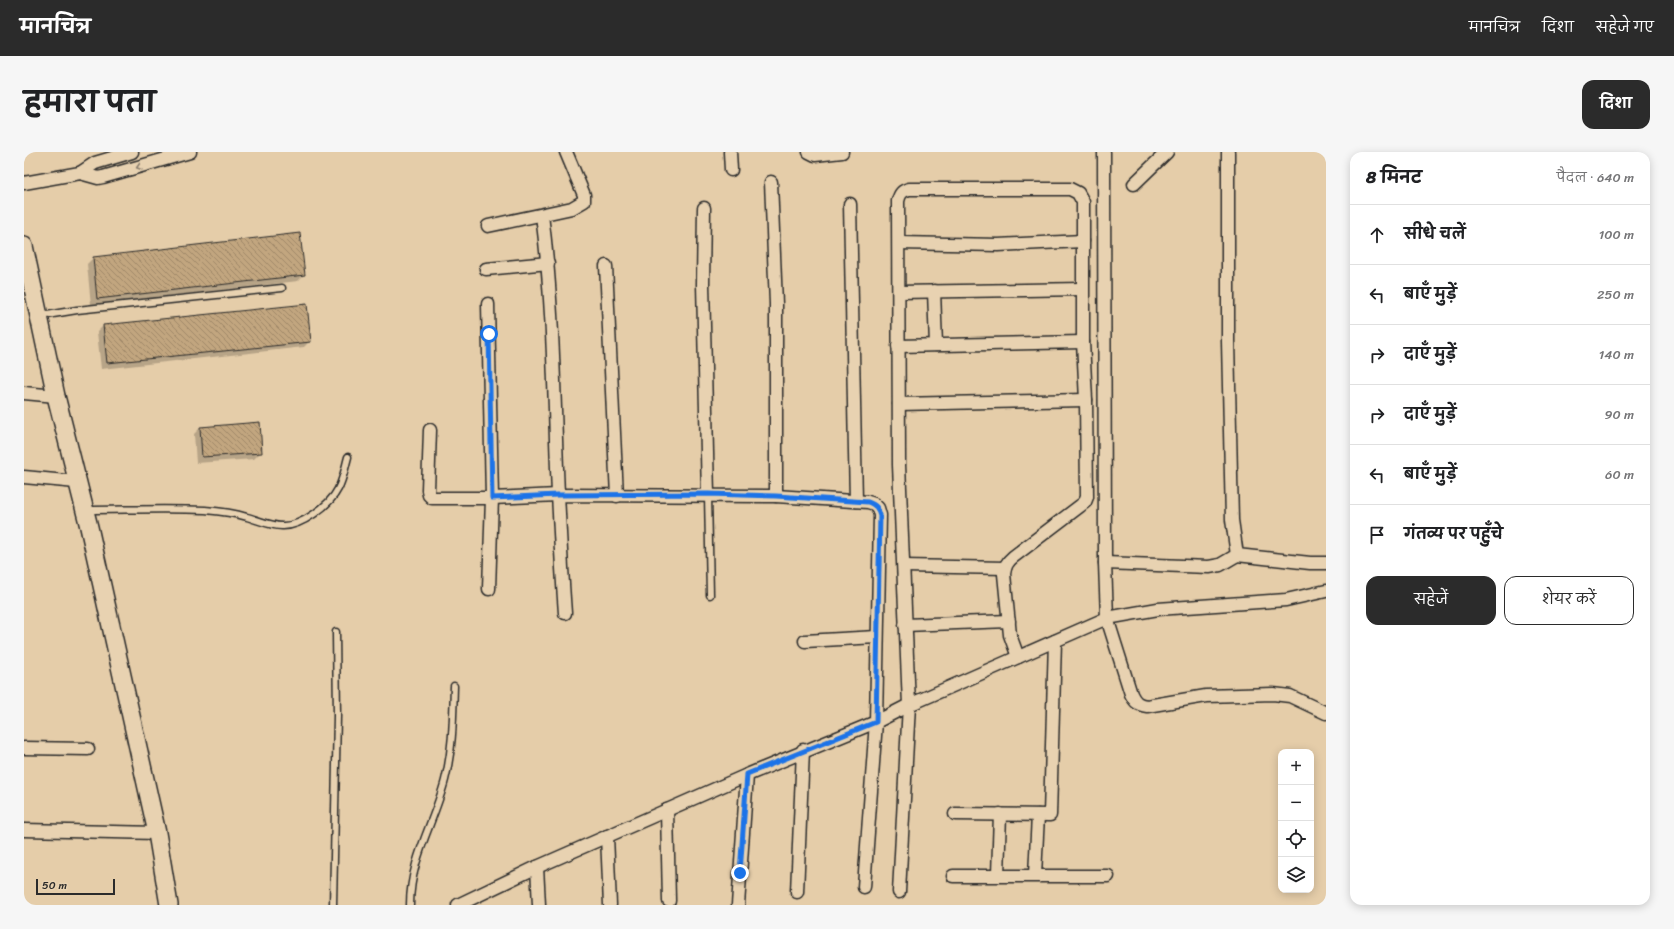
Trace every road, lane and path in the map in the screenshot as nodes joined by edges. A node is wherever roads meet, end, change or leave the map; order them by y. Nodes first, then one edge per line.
1 (132, 152) edge
2 (190, 152) edge
3 (566, 152) edge
4 (730, 152) edge
5 (809, 152) edge
6 (842, 152) edge
7 (1104, 152) edge
8 (1167, 152) edge
9 (1228, 152) edge
10 (731, 170) dead end
11 (80, 173) junction
12 (771, 182) dead end
13 (24, 183) edge
14 (1134, 184) dead end
15 (850, 204) dead end
16 (704, 208) dead end
17 (542, 215) junction
18 (488, 226) dead end
19 (1083, 241) junction
20 (898, 243) junction
21 (24, 246) edge
22 (548, 264) junction
23 (606, 266) dead end
24 (486, 269) dead end
25 (282, 288) dead end
26 (1082, 289) junction
27 (934, 291) junction
28 (898, 292) junction
29 (488, 304) dead end
30 (39, 316) junction
31 (1083, 342) junction
32 (936, 345) junction
33 (898, 346) junction
34 (24, 393) edge
35 (56, 396) junction
36 (1086, 400) junction
37 (899, 404) junction
38 (430, 430) dead end
39 (348, 457) dead end
40 (24, 477) edge
41 (76, 482) junction
42 (708, 494) junction
43 (558, 495) junction
44 (617, 496) junction
45 (776, 496) junction
46 (492, 498) junction
47 (856, 501) junction
48 (84, 510) junction
49 (1236, 555) junction
50 (1106, 563) junction
51 (1326, 563) edge
52 (904, 566) junction
53 (1005, 568) junction
54 (489, 588) dead end
55 (1326, 591) edge
56 (710, 595) dead end
57 (565, 613) dead end
58 (1107, 618) junction
59 (1008, 621) junction
60 (905, 625) junction
61 (336, 632) dead end
62 (878, 637) junction
63 (805, 641) dead end
64 (1055, 641) junction
65 (1018, 657) junction
66 (454, 686) dead end
67 (909, 705) junction
68 (1326, 714) edge
69 (876, 722) junction
70 (24, 748) edge
71 (88, 749) dead end
72 (803, 750) junction
73 (747, 774) junction
74 (667, 810) junction
75 (955, 814) dead end
76 (1000, 814) junction
77 (1038, 814) junction
78 (24, 830) edge
79 (157, 833) junction
80 (607, 836) junction
81 (537, 867) junction
82 (998, 875) junction
83 (1035, 875) junction
84 (953, 876) dead end
85 (1108, 876) dead end
86 (864, 886) dead end
87 (797, 892) dead end
88 (899, 892) dead end
89 (669, 901) dead end
90 (169, 905) edge
91 (333, 905) edge
92 (410, 905) edge
93 (458, 905) edge
94 (539, 905) edge
95 (610, 905) edge
96 (738, 905) edge

1 - 11 street
2 -> 11 street
3 - 17 street
4 - 10 street
5 - 6 street
7 - 50 street
8 - 14 street
9 - 49 street
11 - 13 street
12 - 45 street
15 - 47 street
16 - 42 street
17 - 18 street
17 - 22 street
19 - 20 street
19 - 20 street
19 - 26 street
20 - 28 street
21 - 30 street
22 - 24 street
22 - 43 street
23 - 44 street
25 - 30 lane
26 - 27 street
26 - 31 street
27 - 28 street
27 - 32 street
28 - 33 street
29 - 46 street
30 - 35 street
31 - 32 street
31 - 36 street
32 - 33 street
33 - 37 street
34 - 35 street
35 - 41 street
36 - 37 street
36 - 53 street
37 - 52 street
38 - 46 street
39 - 48 lane
40 - 41 street
41 - 48 street
42 - 44 street
42 - 45 street
42 - 56 lane
43 - 44 street
43 - 46 street
43 - 57 street
45 - 47 street
46 - 54 street
47 - 62 street
48 - 79 street
49 - 50 street
49 - 51 street
50 - 58 street
52 - 53 street
52 - 60 street
53 - 59 street
55 - 58 street
58 - 64 street
58 - 68 street
59 - 60 street
59 - 65 street
60 - 67 street
61 - 91 lane
62 - 63 street
62 - 69 street
64 - 65 street
64 - 77 street
65 - 67 street
66 - 92 lane
67 - 69 street
67 - 88 street
69 - 72 street
69 - 86 street
70 - 71 street
72 - 73 street
72 - 87 street
73 - 74 street
73 - 96 street
74 - 80 street
74 - 89 street
75 - 76 street
76 - 77 street
76 - 82 street
77 - 83 street
78 - 79 street
79 - 90 street
80 - 81 street
80 - 95 street
81 - 93 street
81 - 94 street
82 - 83 street
82 - 84 street
83 - 85 street

